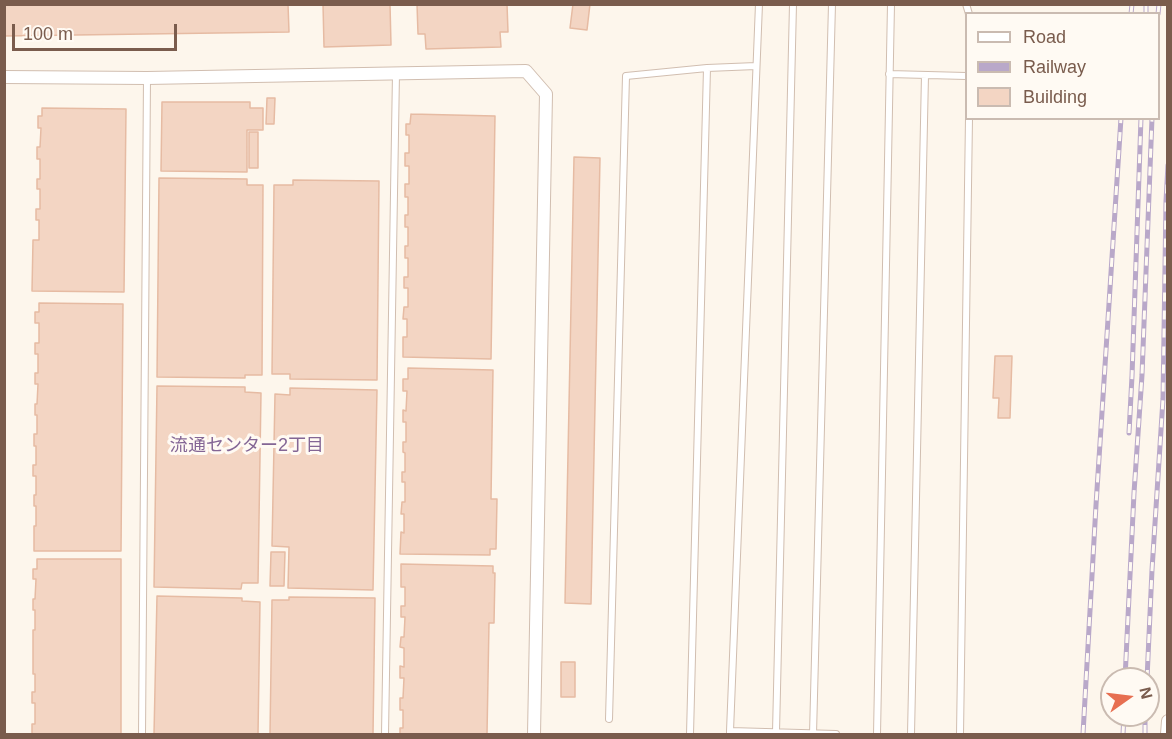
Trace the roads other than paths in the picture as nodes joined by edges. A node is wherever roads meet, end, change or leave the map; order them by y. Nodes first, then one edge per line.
1 (759, 4) edge
2 (793, 4) edge
3 (832, 4) edge
4 (891, 4) edge
5 (756, 66) junction
6 (707, 68) junction
7 (396, 73) junction
8 (889, 74) junction
9 (925, 75) junction
10 (965, 76) edge
11 (4, 77) edge
12 (147, 78) junction
13 (969, 120) edge
14 (609, 719) dead end
15 (1167, 721) edge
16 (776, 732) junction
17 (730, 733) edge
18 (813, 734) edge
19 (142, 735) edge
20 (385, 735) edge
21 (534, 735) edge
22 (690, 735) edge
23 (836, 735) edge
24 (877, 735) edge
25 (911, 735) edge
26 (960, 735) edge
27 (1167, 735) edge

1 - 5 lane
2 - 16 lane
3 - 18 lane
4 - 8 lane
5 - 6 lane
5 - 17 lane
6 - 14 lane
6 - 22 lane
7 - 12 street
7 - 20 lane
7 - 21 street
8 - 9 lane
8 - 24 lane
9 - 10 lane
9 - 25 lane
11 - 12 street
12 - 19 lane
13 - 26 lane
15 - 27 street
16 - 17 lane
16 - 18 lane
18 - 23 lane

